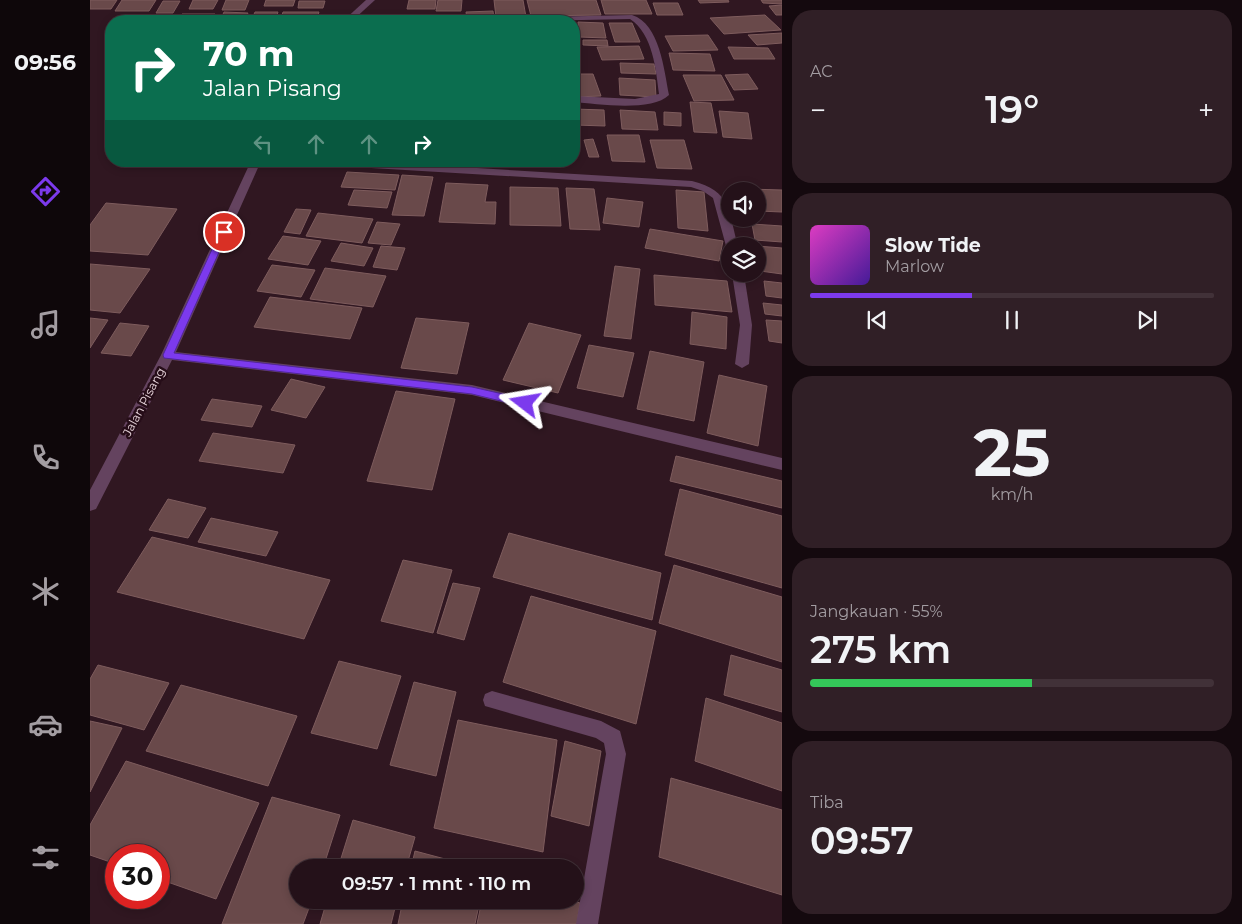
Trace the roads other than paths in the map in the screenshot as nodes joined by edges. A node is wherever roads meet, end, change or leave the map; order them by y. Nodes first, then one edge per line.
1 (371, 0) edge
2 (354, 15) edge
3 (580, 18) edge
4 (580, 99) edge
5 (253, 167) edge
6 (405, 167) edge
7 (729, 237) edge
8 (739, 282) edge
9 (168, 355) junction
10 (742, 364) dead end
11 (782, 464) edge
12 (90, 504) edge
13 (492, 700) dead end
14 (587, 924) edge

1 - 2 street
3 - 4 street
5 - 9 street, Jalan Pisang
6 - 7 street
8 - 10 street
9 - 11 street
9 - 12 street, Jalan Pisang
13 - 14 street

